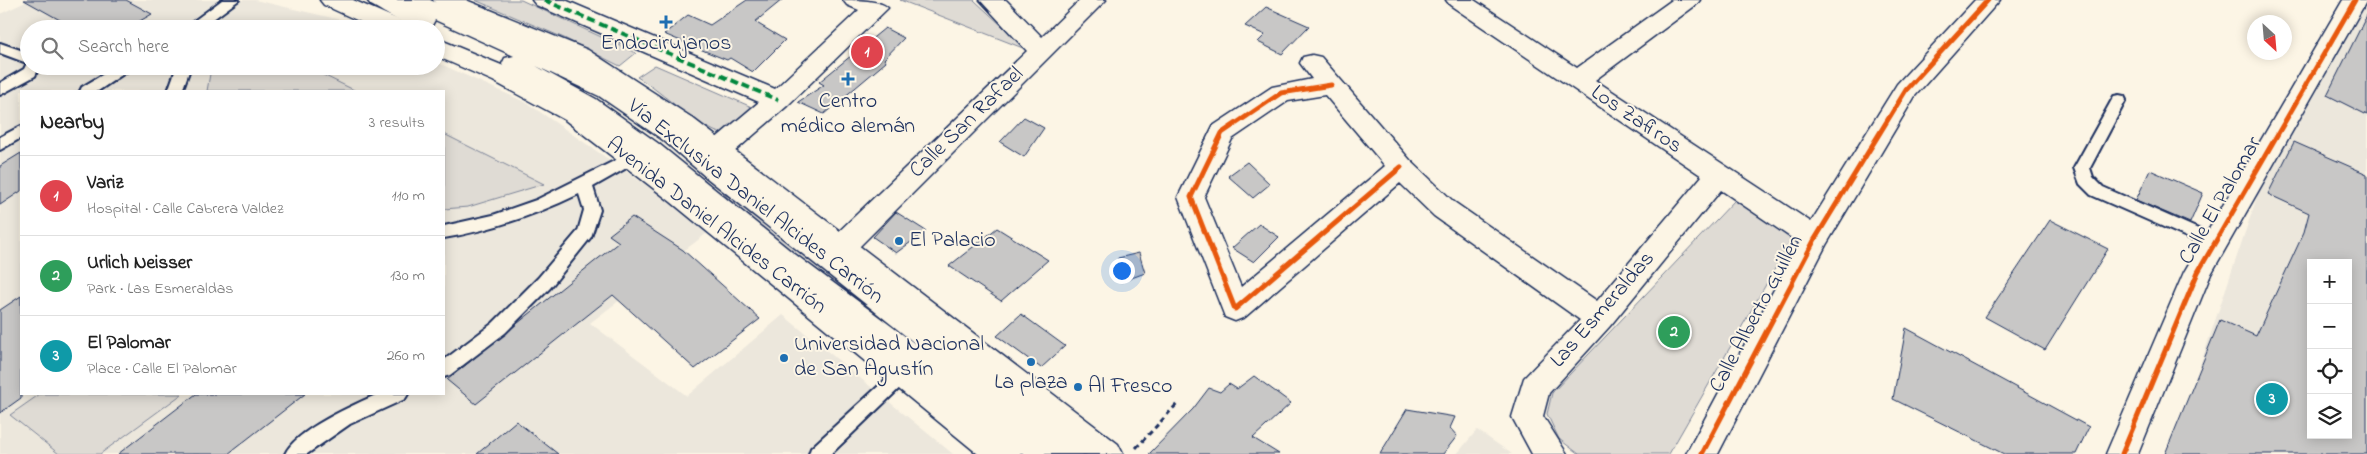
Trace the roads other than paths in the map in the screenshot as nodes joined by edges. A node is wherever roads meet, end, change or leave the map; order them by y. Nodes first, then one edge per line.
1 (232, 0) edge
2 (315, 0) edge
3 (379, 0) edge
4 (409, 0) edge
5 (445, 0) edge
6 (544, 0) edge
7 (992, 0) edge
8 (1094, 0) edge
9 (1458, 0) edge
10 (1688, 0) edge
11 (1988, 0) edge
12 (2355, 0) edge
13 (337, 2) edge
14 (865, 4) edge
15 (209, 20) edge
16 (378, 20) edge
17 (422, 20) edge
18 (445, 31) edge
19 (0, 48) edge
20 (445, 50) edge
21 (1041, 51) junction
22 (20, 56) edge
23 (1312, 63) dead end
24 (25, 75) edge
25 (113, 75) edge
26 (181, 75) edge
27 (1577, 80) junction
28 (1331, 85) junction
29 (0, 90) edge
30 (89, 90) edge
31 (175, 90) edge
32 (778, 100) junction
33 (2119, 100) dead end
34 (20, 132) edge
35 (0, 144) edge
36 (717, 152) junction
37 (632, 158) junction
38 (1401, 167) junction
39 (1718, 175) junction
40 (585, 186) junction
41 (445, 232) edge
42 (1815, 239) junction
43 (2216, 243) junction
44 (841, 247) junction
45 (1600, 318) junction
46 (445, 369) edge
47 (902, 375) junction
48 (397, 395) edge
49 (294, 454) edge
50 (818, 454) edge
51 (1001, 454) edge
52 (1039, 454) edge
53 (1070, 454) edge
54 (1107, 454) edge
55 (1551, 454) edge
56 (1702, 454) edge
57 (2122, 454) edge

1 - 15 lane
2 - 13 street
3 - 17 street, Vía Exclusiva Daniel Alcides Carrión
4 - 53 street, Vía Exclusiva Daniel Alcides Carrión
5 - 36 street
6 - 32 street
7 - 21 street
8 - 21 street, Calle San Rafael
9 - 27 street, Los Zafiros
10 - 27 street
11 - 42 street, Calle Alberto Guillén
12 - 43 street, Calle El Palomar
13 - 16 street
14 - 32 street
18 - 52 street, Vía Exclusiva Daniel Alcides Carrión
19 - 22 lane
20 - 37 street, Avenida Daniel Alcides Carrión
21 - 44 street, Calle San Rafael
23 - 28 street
24 - 29 lane
25 - 30 lane
26 - 31 lane
27 - 39 street, Los Zafiros
28 - 38 street
28 - 38 street
32 - 36 street
33 - 43 lane
34 - 35 lane
36 - 44 street
37 - 40 lane
37 - 47 street, Avenida Daniel Alcides Carrión
38 - 45 street
39 - 42 street, Los Zafiros
39 - 45 street, Las Esmeraldas
40 - 41 lane
40 - 46 lane
42 - 56 street, Calle Alberto Guillén
43 - 57 street, Calle El Palomar
44 - 54 street
45 - 55 street, Las Esmeraldas
47 - 50 lane
47 - 51 street, Avenida Daniel Alcides Carrión
48 - 49 lane

